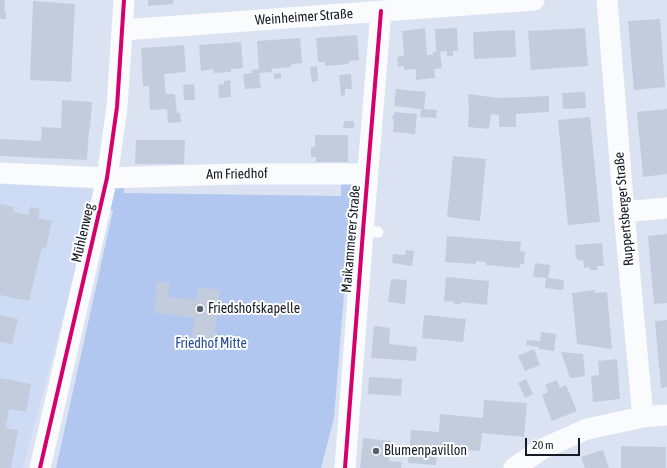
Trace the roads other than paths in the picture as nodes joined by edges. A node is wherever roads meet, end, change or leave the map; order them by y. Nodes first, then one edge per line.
1 (124, 0) edge
2 (534, 0) edge
3 (607, 0) edge
4 (381, 11) junction
5 (123, 30) junction
6 (0, 174) edge
7 (367, 174) junction
8 (107, 178) junction
9 (667, 208) edge
10 (624, 212) junction
11 (667, 415) edge
12 (643, 418) junction
13 (40, 468) edge
14 (344, 468) edge
15 (514, 468) edge

1 - 5 street, Mühlenweg
2 - 4 street, Weinheimer Straße
3 - 10 street, Ruppertsberger Straße
4 - 5 street, Weinheimer Straße
4 - 7 street, Maikammerer Straße
5 - 8 street, Mühlenweg
6 - 8 street, Am Friedhof
7 - 8 street, Am Friedhof
7 - 14 street, Maikammerer Straße
8 - 13 street, Mühlenweg
9 - 10 street
10 - 12 street, Ruppertsberger Straße
11 - 12 street
12 - 15 street

